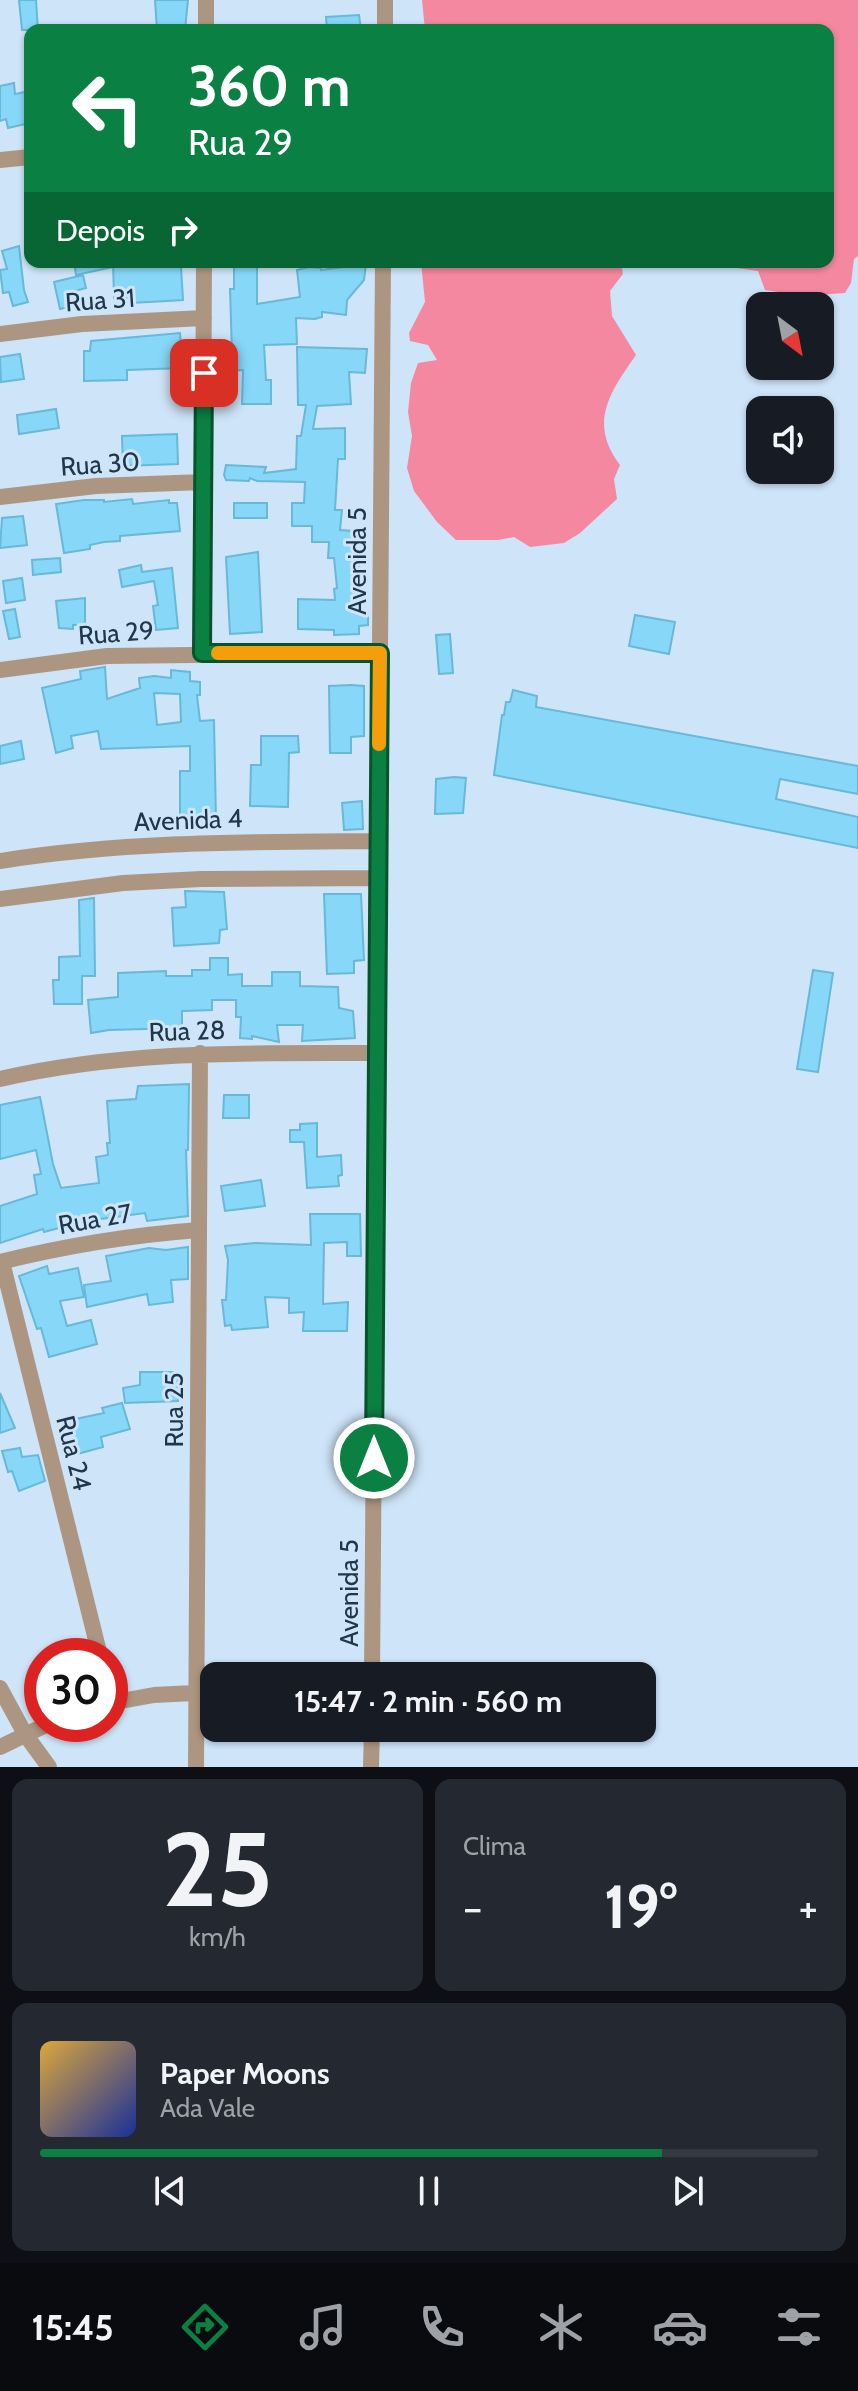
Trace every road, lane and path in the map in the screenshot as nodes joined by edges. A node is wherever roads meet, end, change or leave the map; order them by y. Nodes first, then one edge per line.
1 (206, 0) edge
2 (385, 0) edge
3 (206, 24) edge
4 (385, 24) edge
5 (24, 158) edge
6 (0, 160) edge
7 (204, 268) edge
8 (383, 268) edge
9 (204, 318) junction
10 (0, 334) edge
11 (203, 482) junction
12 (0, 497) edge
13 (202, 653) junction
14 (380, 653) junction
15 (0, 670) edge
16 (379, 841) junction
17 (0, 861) edge
18 (378, 878) junction
19 (0, 899) edge
20 (200, 1053) junction
21 (377, 1053) junction
22 (0, 1079) edge
23 (199, 1230) junction
24 (1, 1262) edge
25 (95, 1638) edge
26 (372, 1662) edge
27 (0, 1688) edge
28 (196, 1692) junction
29 (200, 1692) edge
30 (128, 1699) edge
31 (24, 1732) edge
32 (24, 1735) edge
33 (31, 1742) edge
34 (372, 1742) edge
35 (0, 1747) edge
36 (49, 1767) edge
37 (196, 1767) edge
38 (371, 1767) edge

1 - 3 street
2 - 4 street
5 - 6 street
7 - 9 street
8 - 14 street, Avenida 5
9 - 10 street, Rua 31
9 - 11 street
11 - 12 street, Rua 30
11 - 13 street
13 - 14 street, Rua 29
13 - 15 street, Rua 29
14 - 16 street, Avenida 5
16 - 17 street, Avenida 4
16 - 18 street, Avenida 5
18 - 19 street
18 - 21 street, Avenida 5
20 - 21 street, Rua 28
20 - 22 street, Rua 28
20 - 23 street, Rua 25
21 - 26 street, Avenida 5
23 - 24 street, Rua 27
23 - 28 street, Rua 25
24 - 25 street, Rua 24
27 - 31 street
28 - 29 street
28 - 30 street
28 - 37 street, Rua 25
32 - 35 street
33 - 36 street
34 - 38 street

